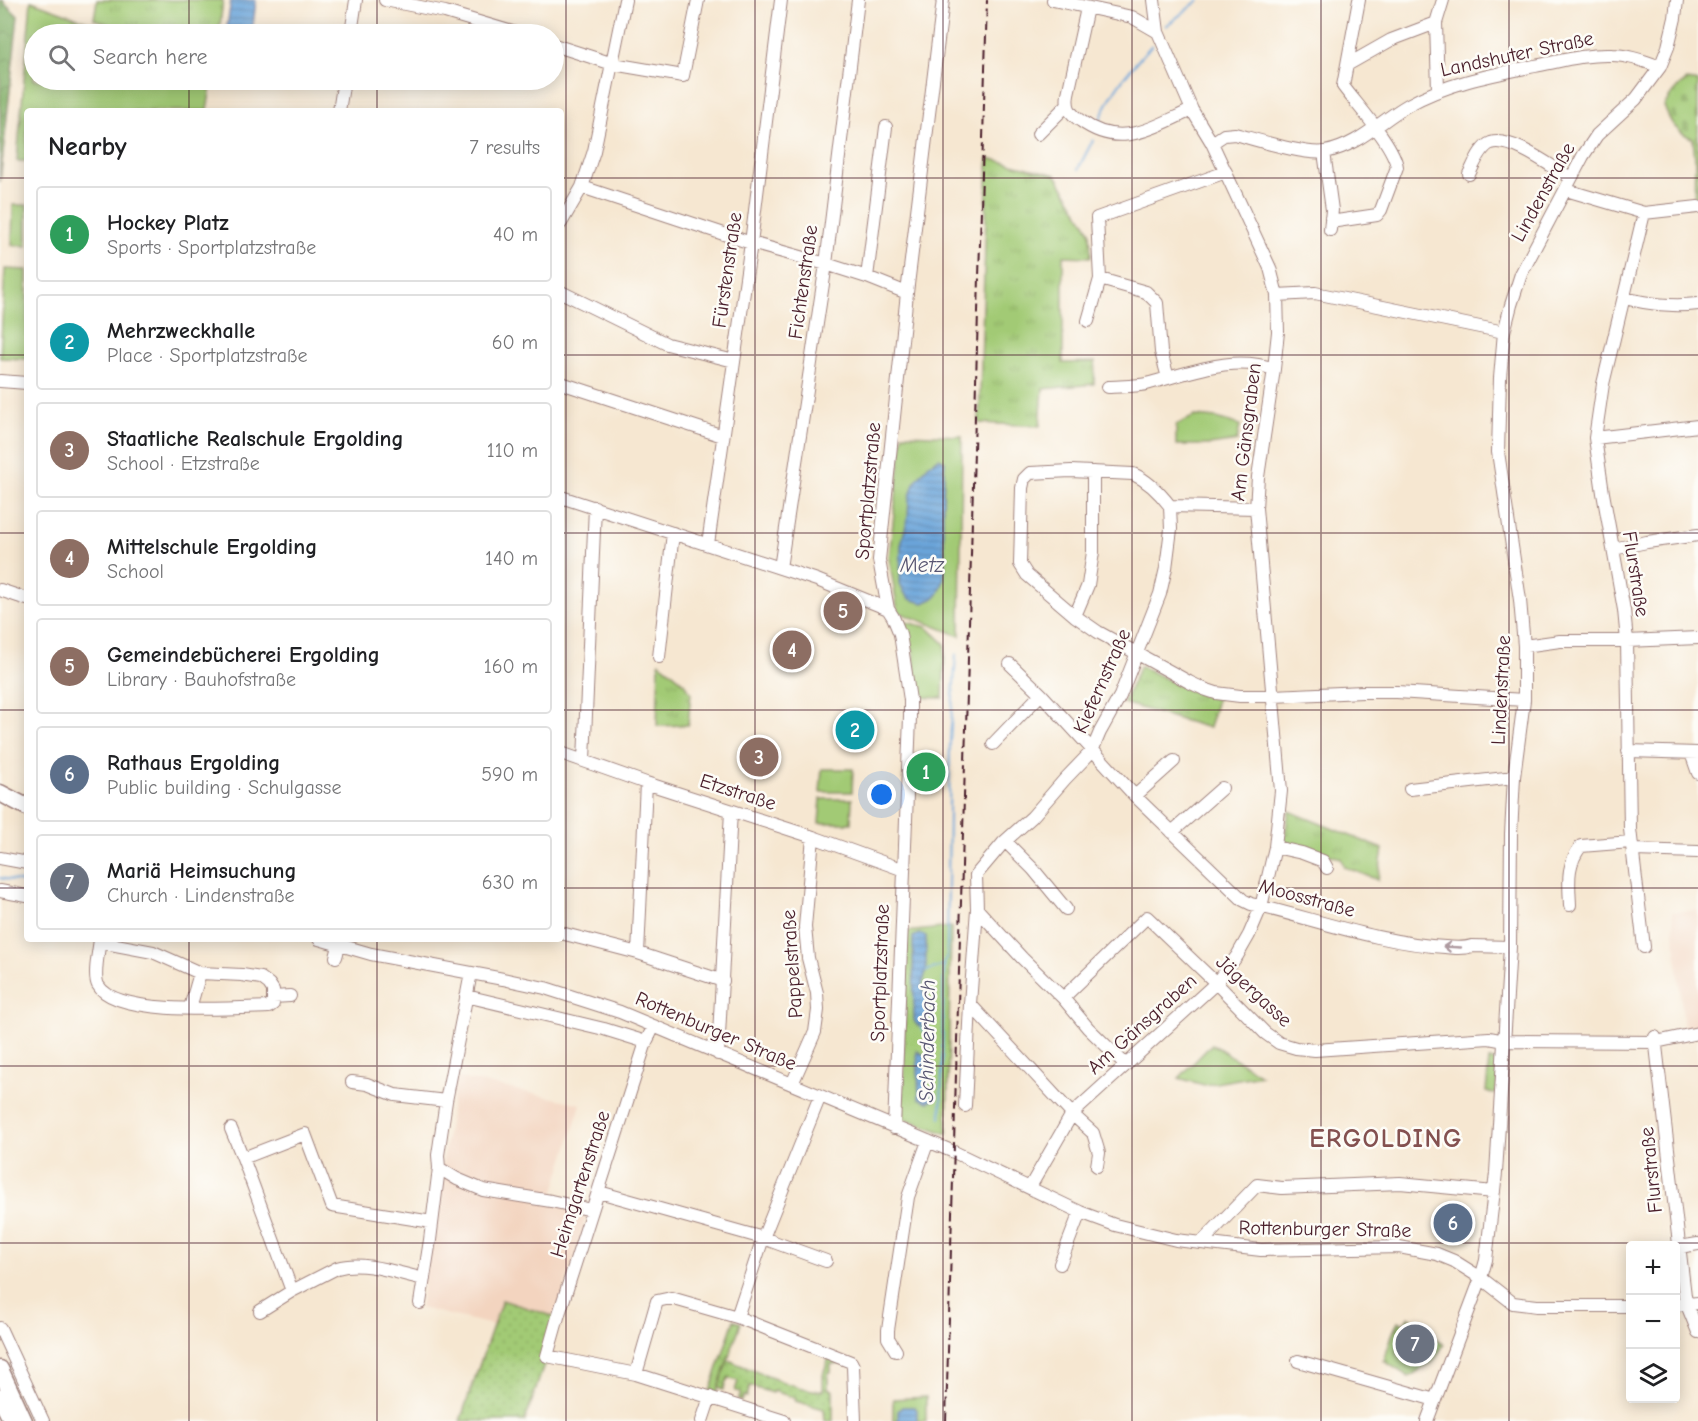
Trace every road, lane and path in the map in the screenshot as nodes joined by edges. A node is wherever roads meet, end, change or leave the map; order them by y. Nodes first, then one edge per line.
1 (356, 0) edge
2 (386, 0) edge
3 (624, 0) edge
4 (698, 0) edge
5 (781, 0) edge
6 (858, 0) edge
7 (943, 0) edge
8 (1053, 0) edge
9 (1154, 0) edge
10 (1359, 0) edge
11 (1443, 0) edge
12 (1677, 0) edge
13 (421, 4) edge
14 (1087, 8) junction
15 (1436, 23) junction
16 (352, 24) edge
17 (485, 24) edge
18 (1158, 32) junction
19 (564, 48) edge
20 (613, 64) junction
21 (1347, 65) junction
22 (1660, 67) junction
23 (342, 90) edge
24 (1438, 90) junction
25 (1066, 106) junction
26 (339, 108) edge
27 (1192, 111) junction
28 (886, 127) dead end
29 (1376, 128) junction
30 (1038, 134) dead end
31 (1212, 143) junction
32 (1324, 152) junction
33 (1226, 172) junction
34 (1469, 174) dead end
35 (1571, 178) junction
36 (582, 187) junction
37 (1566, 190) junction
38 (1698, 207) edge
39 (1644, 213) junction
40 (564, 218) edge
41 (751, 243) junction
42 (826, 264) junction
43 (867, 277) junction
44 (1100, 279) junction
45 (564, 293) edge
46 (907, 293) junction
47 (1277, 295) junction
48 (1624, 298) junction
49 (1698, 304) edge
50 (1088, 321) dead end
51 (1504, 332) junction
52 (734, 361) junction
53 (1274, 369) junction
54 (1168, 378) junction
55 (0, 381) edge
56 (24, 383) edge
57 (564, 384) edge
58 (1108, 387) dead end
59 (1698, 426) edge
60 (723, 436) junction
61 (1595, 438) junction
62 (1093, 472) junction
63 (564, 498) edge
64 (1170, 506) junction
65 (595, 507) junction
66 (1256, 508) junction
67 (673, 533) junction
68 (1698, 535) edge
69 (708, 544) junction
70 (1613, 549) junction
71 (780, 568) junction
72 (0, 590) edge
73 (24, 598) edge
74 (888, 609) junction
75 (1076, 616) junction
76 (1698, 638) edge
77 (1627, 641) junction
78 (1524, 646) junction
79 (1137, 654) junction
80 (659, 657) dead end
81 (1010, 663) dead end
82 (1041, 694) junction
83 (1273, 696) junction
84 (1524, 700) junction
85 (993, 744) dead end
86 (1092, 751) junction
87 (1628, 751) junction
88 (1695, 753) edge
89 (564, 754) edge
90 (584, 760) junction
91 (1174, 761) dead end
92 (1698, 773) edge
93 (1514, 777) junction
94 (646, 783) junction
95 (1222, 788) dead end
96 (1410, 789) dead end
97 (0, 793) edge
98 (1135, 796) junction
99 (24, 805) edge
100 (731, 811) junction
101 (1172, 832) junction
102 (813, 837) junction
103 (1005, 841) junction
104 (1633, 846) junction
105 (1275, 847) junction
106 (1698, 852) edge
107 (0, 858) edge
108 (24, 862) edge
109 (1327, 868) dead end
110 (904, 870) junction
111 (0, 891) edge
112 (24, 895) edge
113 (1570, 905) dead end
114 (1261, 907) junction
115 (977, 909) junction
116 (1066, 909) dead end
117 (564, 934) edge
118 (100, 942) edge
119 (109, 942) edge
120 (339, 947) edge
121 (1510, 947) junction
122 (1644, 947) dead end
123 (638, 954) junction
124 (200, 973) junction
125 (471, 973) junction
126 (723, 981) junction
127 (1216, 983) junction
128 (290, 996) dead end
129 (466, 996) junction
130 (273, 997) junction
131 (1063, 998) junction
132 (970, 1004) junction
133 (190, 1008) junction
134 (654, 1026) junction
135 (1698, 1033) edge
136 (1655, 1040) junction
137 (1505, 1041) junction
138 (646, 1042) junction
139 (718, 1054) junction
140 (1126, 1065) junction
141 (352, 1082) dead end
142 (792, 1084) junction
143 (820, 1096) junction
144 (446, 1101) junction
145 (965, 1106) dead end
146 (1072, 1114) junction
147 (894, 1128) junction
148 (231, 1129) dead end
149 (928, 1141) junction
150 (243, 1158) junction
151 (1097, 1166) dead end
152 (439, 1168) junction
153 (1030, 1187) junction
154 (598, 1192) junction
155 (1494, 1192) junction
156 (592, 1210) junction
157 (1080, 1212) junction
158 (432, 1222) junction
159 (763, 1238) junction
160 (1678, 1241) edge
161 (1201, 1243) junction
162 (1698, 1244) edge
163 (1680, 1247) edge
164 (1680, 1254) edge
165 (826, 1261) dead end
166 (1060, 1264) dead end
167 (1481, 1278) junction
168 (424, 1279) junction
169 (292, 1292) junction
170 (420, 1303) dead end
171 (1687, 1304) edge
172 (1626, 1306) edge
173 (260, 1311) dead end
174 (737, 1317) junction
175 (0, 1328) edge
176 (1698, 1332) edge
177 (896, 1351) dead end
178 (1298, 1361) dead end
179 (0, 1369) edge
180 (636, 1374) junction
181 (0, 1397) edge
182 (710, 1397) junction
183 (1435, 1400) junction
184 (12, 1421) edge
185 (24, 1421) edge
186 (43, 1421) edge
187 (702, 1421) edge
188 (784, 1421) edge
189 (855, 1421) edge
190 (1427, 1421) edge

1 - 16 street
2 - 13 street
3 - 20 street
4 - 20 street
5 - 41 street, Fürstenstraße
6 - 42 street, Fichtenstraße
7 - 46 street, Sportplatzstraße
8 - 14 street
9 - 18 street
10 - 21 street
11 - 15 street
12 - 22 street, Lindenstraße
13 - 17 street
14 - 18 street
14 - 25 street
15 - 21 street
15 - 24 street
18 - 27 street
19 - 20 street
20 - 36 street
21 - 29 street
22 - 24 street, Landshuter Straße
22 - 35 street, Lindenstraße
23 - 26 street
24 - 29 street, Landshuter Straße
25 - 27 street
25 - 30 street
27 - 31 street
28 - 43 street
29 - 32 street, Landshuter Straße
29 - 32 street
31 - 32 street, Landshuter Straße
31 - 33 street, Am Gänsgraben
33 - 44 street
33 - 47 street, Am Gänsgraben
34 - 35 street
35 - 37 street, Lindenstraße
36 - 40 street
36 - 41 street
37 - 39 street
37 - 51 street, Lindenstraße
38 - 39 street
39 - 48 street, Flurstraße
41 - 42 street
41 - 52 street, Fürstenstraße
42 - 43 street
42 - 71 street, Fichtenstraße
43 - 46 street
44 - 50 street
44 - 54 street
45 - 52 street
46 - 74 street, Sportplatzstraße
47 - 51 street
47 - 53 street, Am Gänsgraben
48 - 49 street
48 - 61 street, Flurstraße
51 - 78 street, Lindenstraße
52 - 60 street, Fürstenstraße
53 - 54 street
53 - 66 street, Am Gänsgraben
54 - 58 street
55 - 56 street
57 - 60 street
59 - 61 street
60 - 69 street, Fürstenstraße
61 - 70 street, Flurstraße
62 - 64 street
62 - 75 street
62 - 75 street
63 - 65 street
64 - 66 street
64 - 79 street, Kiefernstraße
65 - 67 street
65 - 90 street
66 - 83 street, Am Gänsgraben
67 - 69 street
67 - 80 street
68 - 70 street
69 - 71 street
70 - 77 street, Flurstraße
71 - 74 street
72 - 73 street
74 - 110 street, Sportplatzstraße
75 - 79 street
76 - 77 street
77 - 78 street
77 - 87 street, Flurstraße
78 - 84 street, Lindenstraße
79 - 83 street
79 - 86 street, Kiefernstraße
81 - 82 street, Moosstraße
82 - 85 street
82 - 86 street, Moosstraße
83 - 84 street
83 - 105 street, Am Gänsgraben
84 - 93 street, Lindenstraße
86 - 98 street, Moosstraße
86 - 103 street, Kiefernstraße
87 - 88 street
87 - 104 street, Flurstraße
88 - 92 street
89 - 90 street, Etzstraße
90 - 94 street, Etzstraße
91 - 98 street
93 - 96 street
93 - 121 street, Lindenstraße
94 - 100 street, Etzstraße
94 - 123 street
95 - 101 street
97 - 99 highway
98 - 101 street, Moosstraße
100 - 102 street, Etzstraße
100 - 126 street
101 - 114 street, Moosstraße
102 - 110 street, Etzstraße
102 - 142 street, Pappelstraße
103 - 115 street, Kiefernstraße
103 - 116 street
104 - 106 street
104 - 113 street
104 - 122 street, Flurstraße
105 - 109 street
105 - 114 street, Am Gänsgraben
107 - 108 street
110 - 147 street, Sportplatzstraße
111 - 112 street
121 -> 114 street, Moosstraße
114 - 127 street, Am Gänsgraben
115 - 131 street
115 - 132 street, Kiefernstraße
117 - 123 street
118 - 133 street
119 - 124 street
120 - 125 street, Rottenburger Straße
121 - 137 street, Lindenstraße
123 - 126 street
124 - 130 street
124 - 133 street
125 - 129 street
125 - 134 street, Rottenburger Straße
126 - 139 street
127 - 131 street, Jägergasse
127 - 137 street, Jägergasse
127 - 140 street, Am Gänsgraben
128 - 130 street
129 - 138 street
129 - 144 street
130 - 133 street
131 - 140 street
132 - 145 street, Kiefernstraße
132 - 146 street
134 - 138 street, Heimgartenstraße
134 - 139 street, Rottenburger Straße
135 - 136 street, Jägergasse
136 - 137 street, Jägergasse
136 - 160 street, Flurstraße
137 - 155 street, Lindenstraße
138 - 154 street, Heimgartenstraße
139 - 142 street, Rottenburger Straße
140 - 146 street, Am Gänsgraben
141 - 144 street
142 - 143 street, Rottenburger Straße
143 - 147 street, Rottenburger Straße
143 - 159 street
144 - 152 street
146 - 151 street
146 - 153 street, Am Gänsgraben
147 - 149 street, Rottenburger Straße
148 - 150 street
149 - 153 street, Rottenburger Straße
149 - 177 street
150 - 158 street
150 - 169 street
152 - 156 street
152 - 158 street
153 - 157 street, Rottenburger Straße
154 - 156 street, Heimgartenstraße
154 - 159 street
155 - 161 street
155 - 167 street, Lindenstraße
156 - 180 street, Heimgartenstraße
157 - 161 street, Rottenburger Straße
157 - 166 street
158 - 168 street
159 - 165 street
159 - 174 street
161 - 167 street, Rottenburger Straße
162 - 163 street
164 - 171 street, Flurstraße
167 - 172 street, Rottenburger Straße
167 - 183 street, Lindenstraße
168 - 169 street
168 - 170 street
169 - 173 street
171 - 176 street, Flurstraße
174 - 180 street
174 - 189 street
175 - 186 street
178 - 183 street
179 - 185 highway
180 - 182 street
181 - 184 highway
182 - 187 street
182 - 188 street
183 - 190 street, Lindenstraße

